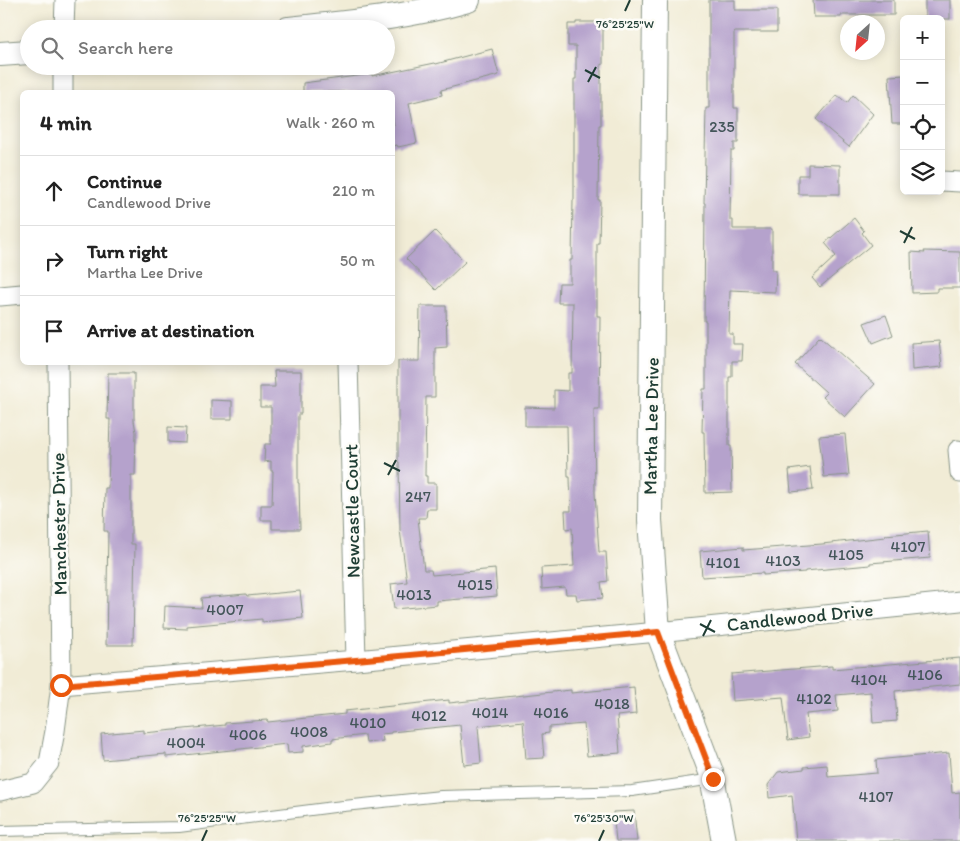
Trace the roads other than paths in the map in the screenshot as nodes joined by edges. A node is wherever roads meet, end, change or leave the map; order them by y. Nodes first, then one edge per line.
1 (65, 0) edge
2 (468, 0) edge
3 (655, 0) edge
4 (64, 20) edge
5 (372, 20) edge
6 (20, 53) edge
7 (0, 54) edge
8 (63, 75) edge
9 (63, 90) edge
10 (945, 182) edge
11 (960, 182) edge
12 (20, 294) edge
13 (0, 296) edge
14 (58, 365) edge
15 (348, 365) edge
16 (958, 450) dead end
17 (960, 473) edge
18 (960, 601) edge
19 (658, 632) junction
20 (356, 660) junction
21 (61, 685) junction
22 (713, 779) junction
23 (0, 791) edge
24 (0, 831) edge
25 (724, 841) edge

1 - 4 street
2 - 5 street
3 - 19 street, Martha Lee Drive
6 - 7 street
8 - 9 street
10 - 11 street
12 - 13 street
14 - 21 street, Manchester Drive
15 - 20 street, Newcastle Court
16 - 17 street
18 - 19 street, Candlewood Drive
19 - 20 street, Candlewood Drive
19 - 22 street, Martha Lee Drive
20 - 21 street, Candlewood Drive
21 - 23 street
22 - 24 lane
22 - 25 street, Martha Lee Drive

